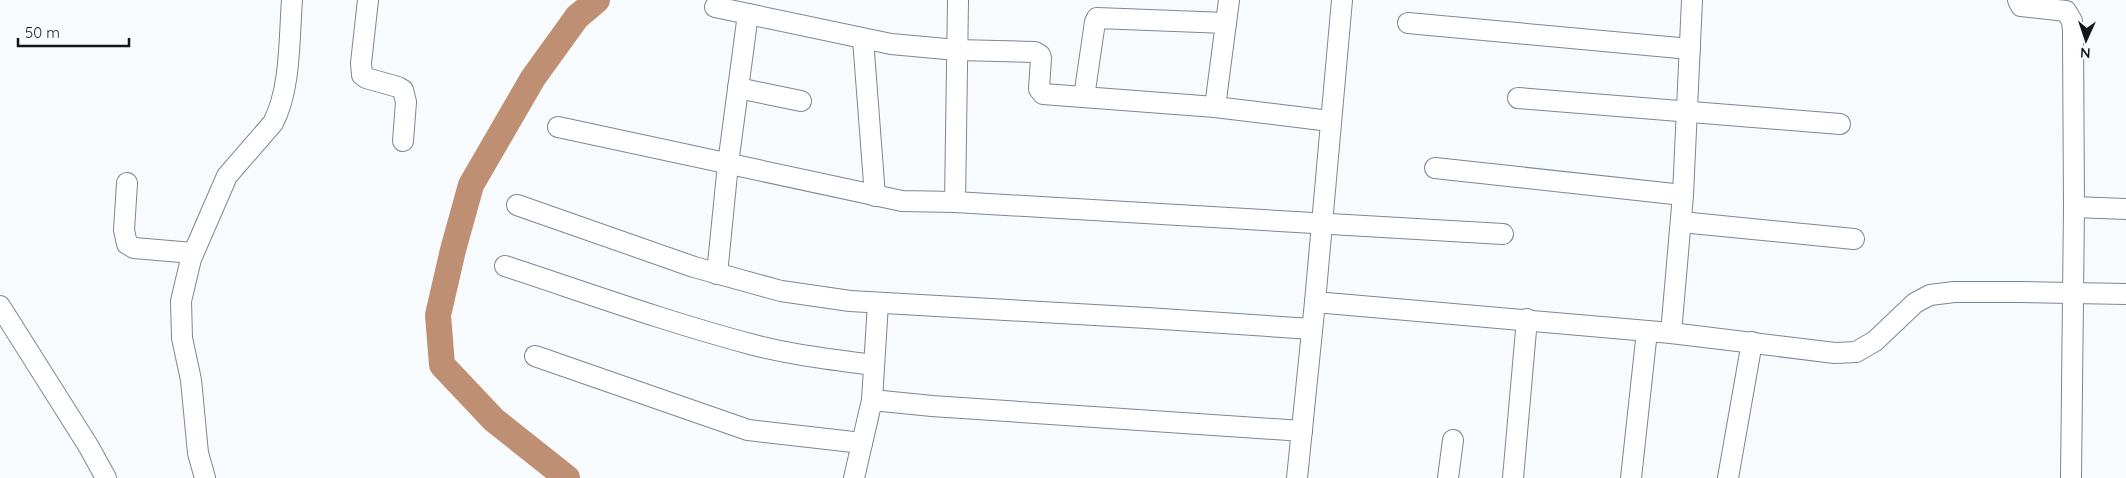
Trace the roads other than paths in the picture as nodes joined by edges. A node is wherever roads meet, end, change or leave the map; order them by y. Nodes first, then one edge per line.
1 (292, 0) edge
2 (365, 0) edge
3 (958, 0) edge
4 (1229, 0) edge
5 (1342, 0) edge
6 (1692, 0) edge
7 (2018, 0) edge
8 (715, 7) dead end
9 (748, 14) junction
10 (1226, 23) junction
11 (1408, 23) dead end
12 (862, 39) junction
13 (1690, 49) junction
14 (957, 50) junction
15 (738, 88) junction
16 (1084, 97) junction
17 (1518, 98) dead end
18 (801, 102) dead end
19 (1215, 107) junction
20 (1688, 113) junction
21 (1330, 121) junction
22 (1840, 124) dead end
23 (558, 127) dead end
24 (402, 141) dead end
25 (728, 164) junction
26 (1434, 168) dead end
27 (127, 183) dead end
28 (1683, 195) junction
29 (875, 196) junction
30 (955, 202) junction
31 (517, 204) dead end
32 (2074, 207) junction
33 (2126, 209) edge
34 (1323, 222) junction
35 (1681, 222) junction
36 (1503, 234) dead end
37 (1854, 239) dead end
38 (193, 253) junction
39 (505, 266) dead end
40 (717, 274) junction
41 (2072, 293) junction
42 (2126, 294) edge
43 (1315, 302) junction
44 (878, 303) junction
45 (2, 312) edge
46 (1527, 319) junction
47 (1312, 329) junction
48 (1647, 331) junction
49 (1671, 333) junction
50 (1752, 342) junction
51 (535, 356) dead end
52 (874, 365) junction
53 (872, 400) junction
54 (1302, 431) junction
55 (1453, 440) dead end
56 (862, 443) junction
57 (1731, 477) edge
58 (106, 478) edge
59 (205, 478) edge
60 (854, 478) edge
61 (1297, 478) edge
62 (1448, 478) edge
63 (1512, 478) edge
64 (1631, 478) edge
65 (2071, 478) edge

1 - 38 street
2 - 24 street
3 - 14 street
4 - 10 street
5 - 21 street
6 - 13 street
7 - 32 street
8 - 9 street
9 - 12 street
9 - 15 street
10 - 16 street
10 - 19 street
11 - 13 street
12 - 14 street
12 - 29 street
13 - 20 street
14 - 16 street
14 - 30 street
15 - 18 street
15 - 25 street
16 - 19 street
17 - 20 street
19 - 21 street
20 - 22 street
20 - 28 street
21 - 34 street
23 - 25 street
25 - 29 street
25 - 40 street
26 - 28 street
27 - 38 street
28 - 35 street
29 - 30 street
30 - 34 street
31 - 40 street
32 - 33 street
32 - 41 street
34 - 36 street
34 - 43 street
35 - 37 street
35 - 49 street
38 - 59 street
39 - 52 street
40 - 44 street
41 - 42 street
41 - 50 street
41 - 65 street
43 - 46 street
43 - 47 street
44 - 47 street
44 - 52 street
45 - 58 street
46 - 48 street
46 - 63 street
47 - 54 street
48 - 49 street
48 - 64 street
49 - 50 street
50 - 57 street
51 - 56 street
52 - 53 street
53 - 54 street
53 - 56 street
54 - 61 street
55 - 62 street
56 - 60 street

